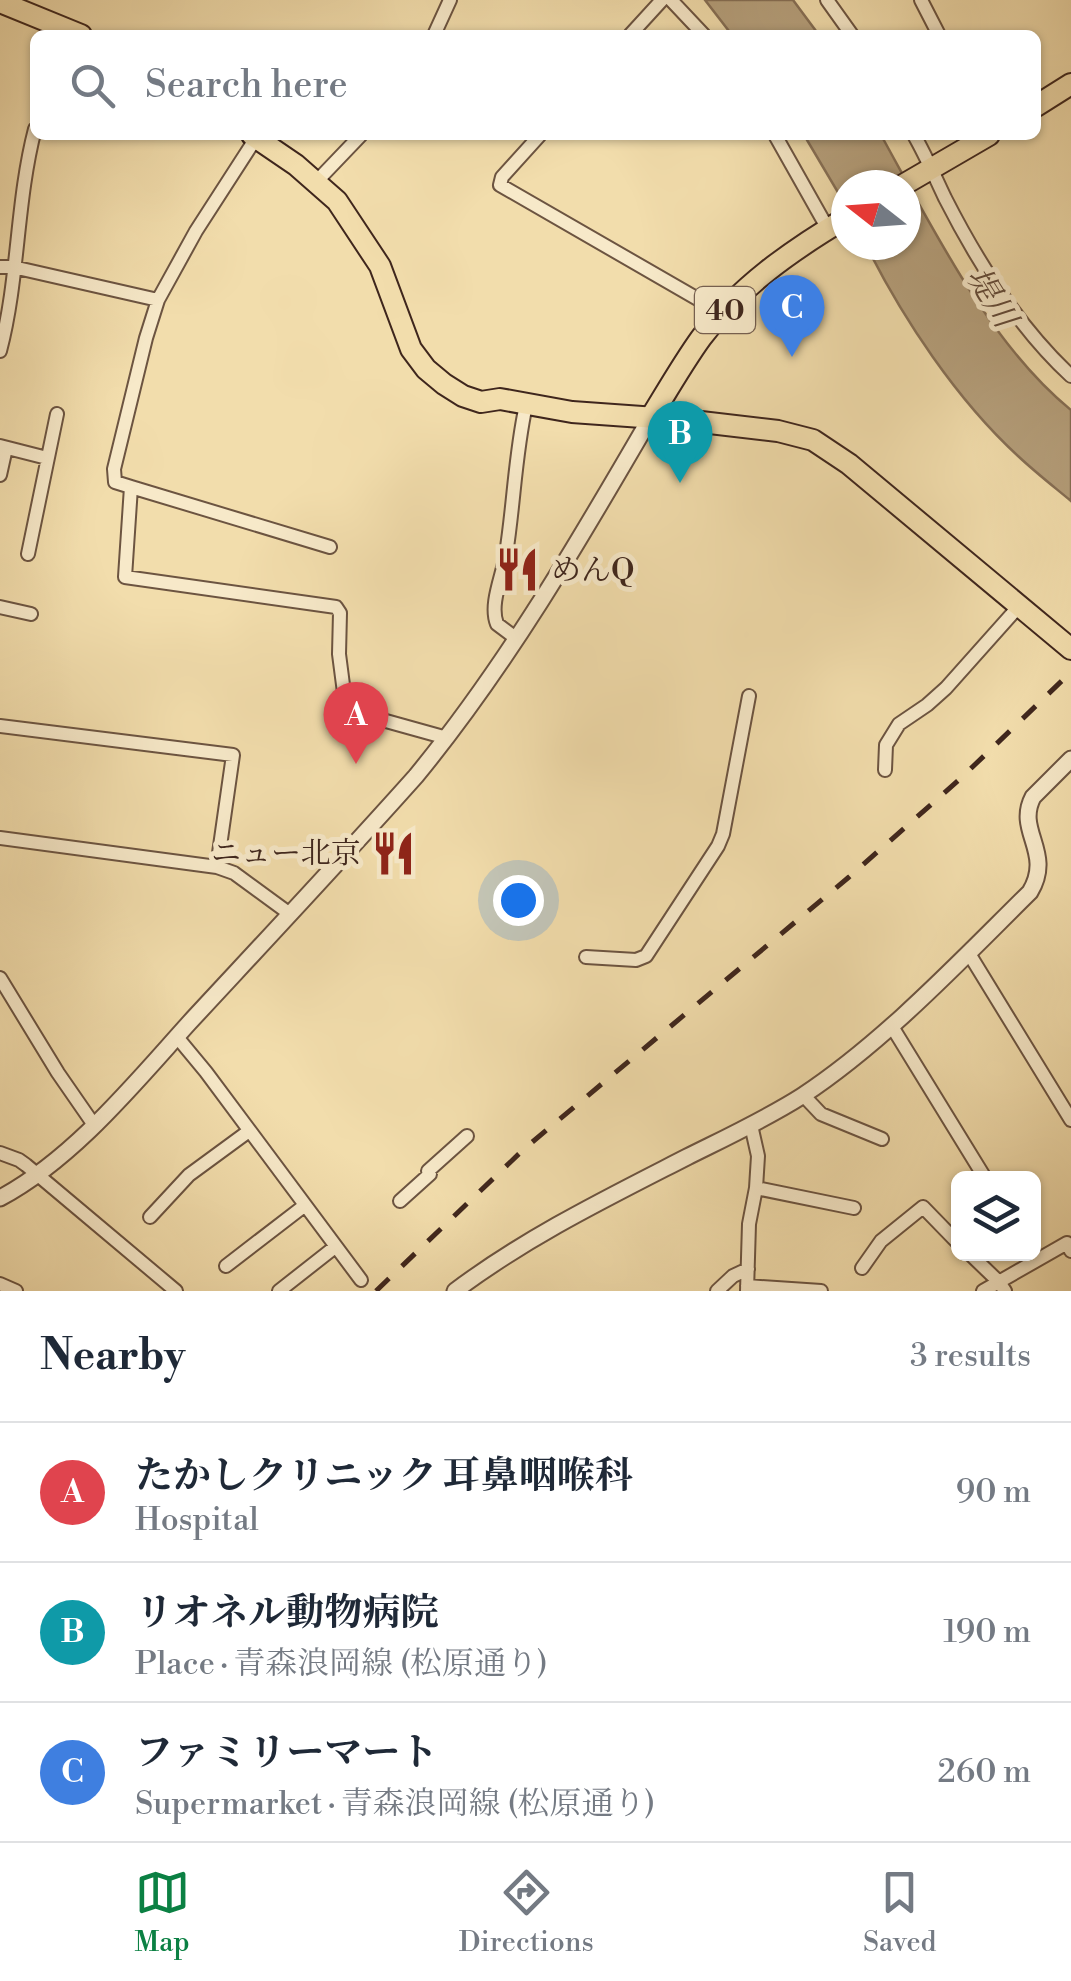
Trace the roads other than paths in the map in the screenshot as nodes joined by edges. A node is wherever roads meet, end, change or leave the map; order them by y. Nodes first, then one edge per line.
1 (450, 0) edge
2 (662, 0) edge
3 (671, 0) edge
4 (827, 0) edge
5 (921, 0) edge
6 (0, 2) edge
7 (62, 30) edge
8 (436, 30) edge
9 (635, 30) edge
10 (699, 30) edge
11 (848, 30) edge
12 (937, 30) edge
13 (1071, 84) edge
14 (1041, 103) edge
15 (33, 140) edge
16 (252, 140) edge
17 (260, 140) edge
18 (357, 140) edge
19 (535, 140) edge
20 (778, 140) edge
21 (916, 140) edge
22 (980, 140) edge
23 (929, 170) junction
24 (921, 175) edge
25 (317, 181) junction
26 (831, 217) edge
27 (831, 227) edge
28 (6, 267) edge
29 (158, 300) junction
30 (722, 313) junction
31 (0, 351) edge
32 (1071, 376) edge
33 (526, 405) junction
34 (57, 414) dead end
35 (651, 418) junction
36 (3, 447) edge
37 (47, 458) junction
38 (0, 475) edge
39 (131, 487) junction
40 (330, 547) dead end
41 (28, 554) dead end
42 (1020, 605) junction
43 (0, 607) edge
44 (32, 614) dead end
45 (518, 639) junction
46 (1071, 649) edge
47 (748, 696) dead end
48 (0, 726) edge
49 (447, 738) junction
50 (1071, 760) edge
51 (885, 770) dead end
52 (0, 838) edge
53 (217, 867) junction
54 (290, 914) junction
55 (968, 952) junction
56 (586, 956) dead end
57 (0, 978) edge
58 (891, 1025) junction
59 (177, 1037) junction
60 (804, 1095) junction
61 (1071, 1120) edge
62 (94, 1125) junction
63 (751, 1125) junction
64 (250, 1131) junction
65 (467, 1136) dead end
66 (882, 1138) dead end
67 (0, 1153) edge
68 (981, 1171) edge
69 (38, 1175) junction
70 (756, 1188) junction
71 (0, 1198) edge
72 (400, 1201) dead end
73 (304, 1206) junction
74 (854, 1208) dead end
75 (150, 1218) dead end
76 (951, 1236) edge
77 (1070, 1245) edge
78 (335, 1247) junction
79 (1041, 1254) edge
80 (977, 1261) edge
81 (1029, 1261) edge
82 (226, 1266) dead end
83 (862, 1268) dead end
84 (748, 1269) junction
85 (361, 1280) dead end
86 (0, 1284) edge
87 (1002, 1286) edge
88 (747, 1289) edge
89 (16, 1291) edge
90 (176, 1291) edge
91 (279, 1291) edge
92 (455, 1291) edge
93 (717, 1291) edge
94 (820, 1291) edge
95 (983, 1291) edge

1 - 8 street
2 - 9 street
3 - 10 street
4 - 11 street
5 - 12 street
6 - 7 main road
13 - 14 main road
15 - 28 street
16 - 29 street
17 - 25 main road
18 - 25 street
19 - 30 street
20 - 26 street
21 - 23 street
22 - 23 main road
23 - 24 main road
23 - 32 street
25 - 33 main road
27 - 30 main road, 40
28 - 29 street
28 - 31 street
29 - 39 street
30 - 35 main road, 40
33 - 35 main road
33 - 45 street
34 - 37 street
35 - 42 main road
35 - 45 street
36 - 37 street
36 - 38 street
37 - 41 street
39 - 40 street
39 - 49 street
42 - 46 main road
42 - 51 street
43 - 44 street
45 - 49 street
47 - 56 street
48 - 53 street
49 - 54 street
50 - 55 street
52 - 53 street
53 - 54 street
54 - 59 street
55 - 58 street
55 - 61 street
57 - 62 street
58 - 60 street
58 - 68 street
59 - 62 street
59 - 64 street
60 - 63 street
60 - 66 street
62 - 69 street
63 - 70 street
63 - 92 street
64 - 73 street
64 - 75 street
65 - 72 street
67 - 69 street
69 - 71 street
69 - 90 street
70 - 74 street
70 - 84 street
73 - 78 street
73 - 82 street
76 - 83 street
77 - 79 street
78 - 85 street
78 - 91 street
80 - 87 street
81 - 87 street
84 - 88 street
84 - 93 street
86 - 89 street
87 - 95 street
88 - 94 street

